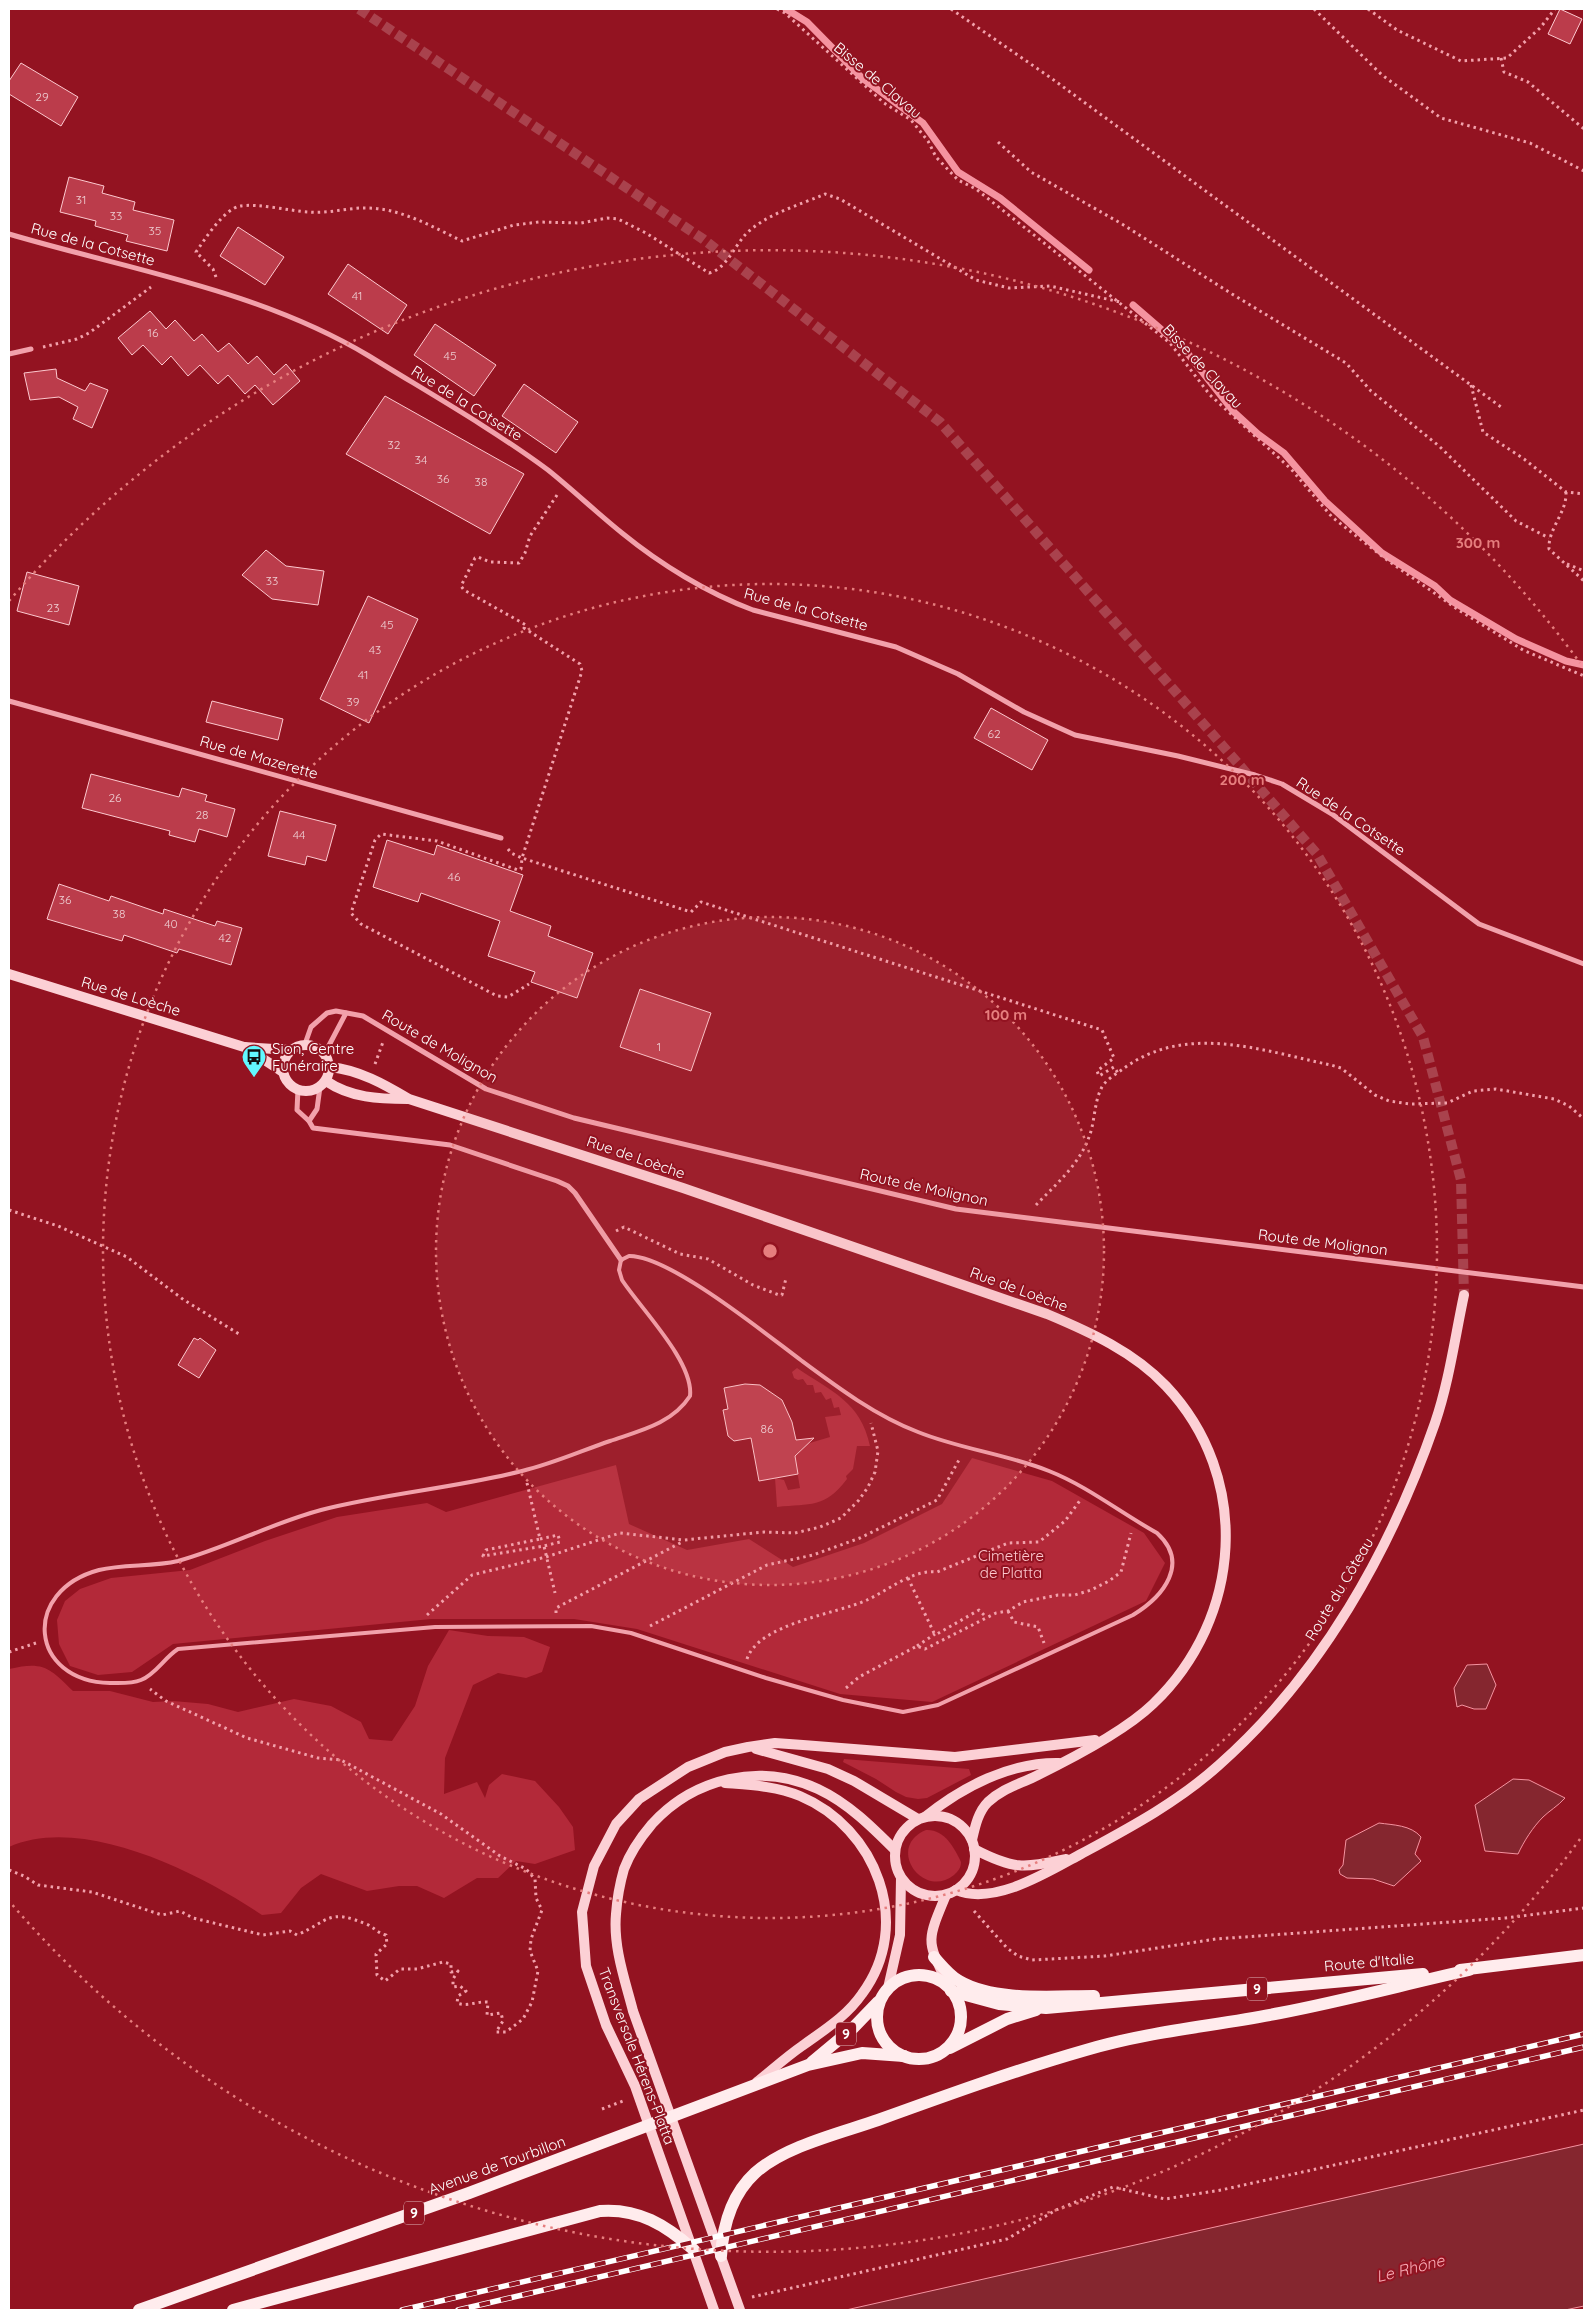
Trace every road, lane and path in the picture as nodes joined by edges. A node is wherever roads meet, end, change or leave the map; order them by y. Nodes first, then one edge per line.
1 (777, 9) edge
2 (951, 9) edge
3 (1314, 9) edge
4 (1368, 9) edge
5 (1555, 9) edge
6 (1501, 58) junction
7 (1584, 129) edge
8 (998, 142) dead end
9 (1584, 171) edge
10 (9, 234) edge
11 (155, 283) dead end
12 (221, 293) junction
13 (1120, 302) junction
14 (32, 349) joint
15 (9, 354) edge
16 (1471, 385) junction
17 (1500, 407) dead end
18 (565, 485) junction
19 (1566, 492) junction
20 (1584, 494) edge
21 (1549, 538) junction
22 (1564, 563) junction
23 (1584, 571) edge
24 (1584, 581) edge
25 (1584, 676) edge
26 (9, 701) edge
27 (501, 838) joint
28 (522, 858) junction
29 (1584, 964) edge
30 (9, 974) edge
31 (529, 984) dead end
32 (346, 1013) junction
33 (388, 1030) junction
34 (305, 1044) junction
35 (244, 1047) junction
36 (290, 1050) junction
37 (325, 1053) junction
38 (330, 1067) junction
39 (374, 1070) dead end
40 (283, 1072) junction
41 (1118, 1073) junction
42 (323, 1084) junction
43 (298, 1089) junction
44 (409, 1099) junction
45 (1584, 1119) edge
46 (309, 1121) junction
47 (9, 1210) edge
48 (1023, 1218) junction
49 (608, 1239) junction
50 (622, 1260) junction
51 (786, 1278) dead end
52 (1584, 1287) edge
53 (1464, 1295) tunnel mouth
54 (239, 1334) dead end
55 (868, 1406) junction
56 (967, 1445) junction
57 (527, 1483) dead end
58 (1087, 1491) junction
59 (1136, 1521) junction
60 (540, 1539) junction
61 (684, 1540) junction
62 (544, 1546) junction
63 (546, 1557) junction
64 (908, 1578) junction
65 (555, 1593) dead end
66 (1008, 1611) junction
67 (986, 1617) junction
68 (555, 1626) junction
69 (45, 1627) junction
70 (1038, 1627) dead end
71 (409, 1630) junction
72 (935, 1634) junction
73 (646, 1638) junction
74 (916, 1646) junction
75 (9, 1652) edge
76 (744, 1670) junction
77 (140, 1681) junction
78 (843, 1700) junction
79 (1101, 1740) junction
80 (748, 1747) junction
81 (1060, 1763) junction
82 (717, 1782) junction
83 (922, 1818) junction
84 (973, 1844) junction
85 (895, 1850) junction
86 (1077, 1856) junction
87 (9, 1870) edge
88 (901, 1878) junction
89 (951, 1892) junction
90 (1584, 1908) edge
91 (1584, 1955) edge
92 (934, 1958) junction
93 (1469, 1970) junction
94 (951, 1990) junction
95 (885, 1993) junction
96 (1156, 1998) junction
97 (1046, 2008) junction
98 (944, 2051) junction
99 (904, 2056) junction
100 (808, 2065) junction
101 (750, 2088) junction
102 (623, 2101) dead end
103 (602, 2109) dead end
104 (1584, 2110) edge
105 (694, 2250) junction
106 (721, 2256) junction
107 (748, 2298) dead end
108 (139, 2310) edge
109 (234, 2310) edge
110 (714, 2310) edge
111 (740, 2310) edge

1 - 13 path, Bisse de Clavau
2 - 16 path
3 - 9 path
4 - 6 path
5 - 6 path
6 - 7 path
8 - 21 path
10 - 12 street, Rue de la Cotsette
11 - 14 path
12 - 13 path
12 - 18 street, Rue de la Cotsette
13 - 25 path, Bisse de Clavau
14 - 15 street
16 - 17 path
16 - 19 path
18 - 28 path
18 - 29 street, Rue de la Cotsette
19 - 20 path
19 - 21 path
21 - 22 path
22 - 23 path
22 - 24 path
26 - 27 street, Rue de Mazerette
27 - 28 path
28 - 31 path
28 - 41 path
30 - 35 street, Rue de Loèche
32 - 33 street, Route de Molignon
32 - 34 street, Route de Molignon
32 - 37 street
33 - 39 path
33 - 48 street, Route de Molignon
34 - 36 street
34 - 37 street
35 - 36 street, Rue de Loèche
35 - 40 street, Rue de Loèche
36 - 40 street
37 - 38 street
38 - 42 street
38 - 44 street, Rue de Loèche
40 - 43 street
41 - 45 path
41 - 48 path
42 - 43 street
42 - 44 street, Rue de Loèche
42 - 46 street
43 - 46 street
44 - 79 street, Rue de Loèche
46 - 49 street
47 - 54 path
48 - 52 street, Route de Molignon
49 - 50 street
49 - 51 path
50 - 55 lane
50 - 69 lane
53 - 86 street, Route du Côteau
55 - 56 lane
55 - 61 path
56 - 58 lane
56 - 73 path
57 - 60 path
58 - 59 lane
58 - 64 path
59 - 66 path
59 - 78 lane
60 - 62 path
60 - 62 path
61 - 63 path
61 - 68 path
62 - 63 path
63 - 65 path
63 - 71 path
64 - 72 path
64 - 76 path
66 - 67 path
66 - 70 path
67 - 72 path
67 - 74 path
68 - 71 lane
68 - 73 lane
69 - 75 path
69 - 77 lane
71 - 77 lane
72 - 74 path
73 - 76 lane
74 - 78 path
76 - 78 lane
77 - 87 path
79 - 80 street
79 - 81 street, Rue de Loèche
80 - 83 street, Transversale Hérens-Platta
80 - 105 street, Transversale Hérens-Platta
81 - 83 street, Rue de Loèche
81 - 84 street, Rue de Loèche
82 - 85 street, Transversale Hérens-Platta
82 - 101 street
82 - 106 street, Transversale Hérens-Platta
83 - 84 street
83 - 85 street
84 - 86 street, Route du Côteau
84 - 89 street
85 - 88 street
86 - 89 street, Route du Côteau
88 - 89 street
88 - 95 street
89 - 90 path
89 - 92 street
91 - 93 main road, Route d'Italie / 9
92 - 94 street
92 - 96 main road, Route d'Italie / 9
93 - 96 main road, Route d'Italie / 9
93 - 106 main road
94 - 95 main road
94 - 97 main road, Route d'Italie / 9
94 - 98 main road
95 - 99 main road
95 - 100 main road, Avenue de Tourbillon / 9
96 - 97 main road, Route d'Italie / 9
97 - 98 main road, Route d'Italie / 9
98 - 99 main road
99 - 100 main road, Avenue de Tourbillon / 9
100 - 101 main road, Avenue de Tourbillon / 9
101 - 108 main road, Avenue de Tourbillon / 9
102 - 103 path
104 - 107 path
105 - 109 main road
105 - 110 street, Transversale Hérens-Platta
106 - 111 street, Transversale Hérens-Platta

